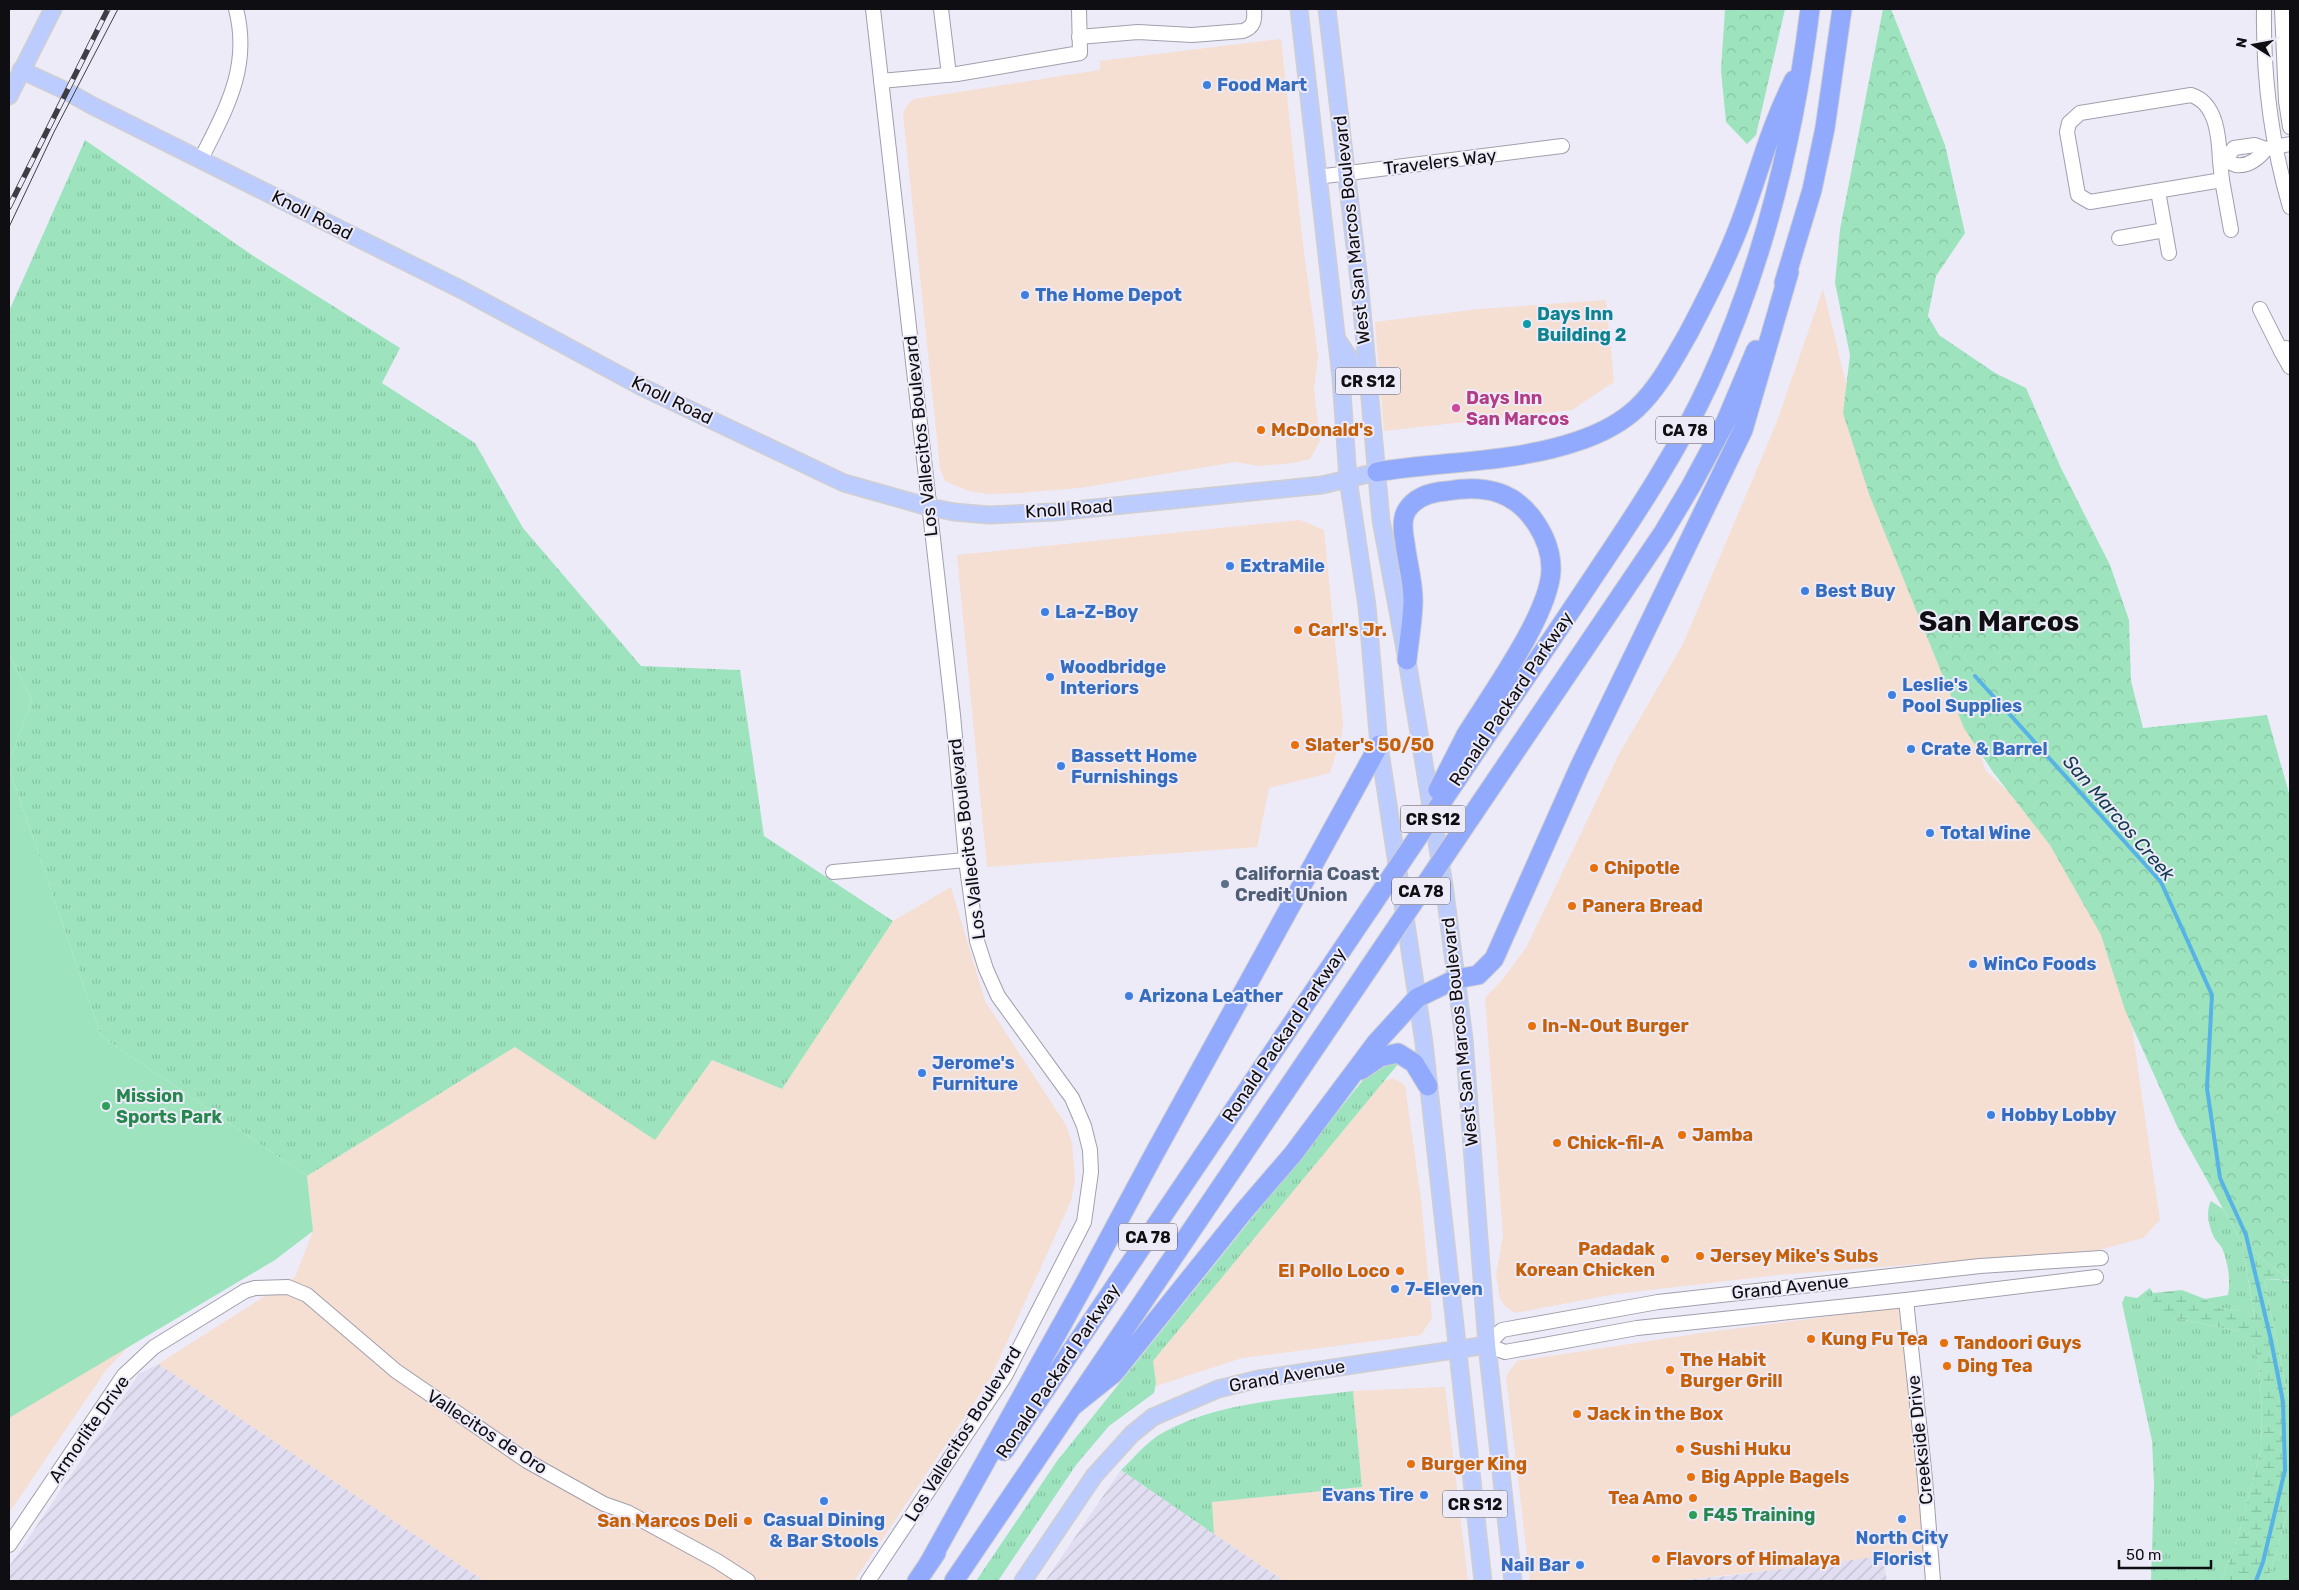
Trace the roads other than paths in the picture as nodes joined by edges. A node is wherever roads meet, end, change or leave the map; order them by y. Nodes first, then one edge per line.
1 (54, 9) edge
2 (236, 9) edge
3 (873, 9) edge
4 (941, 9) edge
5 (1079, 9) edge
6 (1254, 9) edge
7 (1298, 9) edge
8 (1328, 9) edge
9 (1810, 9) edge
10 (1842, 9) edge
11 (2264, 9) edge
12 (2282, 9) edge
13 (1079, 37) junction
14 (1804, 60) junction
15 (21, 70) junction
16 (949, 75) junction
17 (881, 81) junction
18 (9, 96) edge
19 (2290, 126) edge
20 (2290, 144) edge
21 (1562, 146) dead end
22 (2271, 148) junction
23 (201, 159) junction
24 (2223, 160) junction
25 (1345, 174) junction
26 (1317, 177) junction
27 (2222, 180) junction
28 (2158, 191) junction
29 (2290, 207) edge
30 (2165, 230) junction
31 (2232, 230) dead end
32 (2119, 238) dead end
33 (2169, 253) dead end
34 (1789, 272) junction
35 (2260, 309) dead end
36 (1336, 338) junction
37 (2287, 347) edge
38 (2290, 368) edge
39 (1369, 388) junction
40 (1377, 472) junction
41 (1348, 479) junction
42 (929, 507) junction
43 (1408, 660) junction
44 (1379, 745) junction
45 (1408, 852) junction
46 (966, 860) junction
47 (833, 872) dead end
48 (1456, 979) junction
49 (1417, 998) junction
50 (1348, 1079) junction
51 (1428, 1086) junction
52 (2101, 1258) dead end
53 (2096, 1277) dead end
54 (237, 1298) joint
55 (1906, 1300) junction
56 (1487, 1345) junction
57 (1458, 1348) junction
58 (1074, 1405) junction
59 (9, 1545) edge
60 (929, 1564) junction
61 (748, 1581) edge
62 (868, 1581) edge
63 (917, 1581) edge
64 (954, 1581) edge
65 (1023, 1581) edge
66 (1484, 1581) edge
67 (1513, 1581) edge
68 (1933, 1581) edge

1 - 15 main road
2 - 23 street
3 - 17 street, Los Vallecitos Boulevard
4 - 16 street
5 - 13 street
6 - 13 street
7 - 26 main road, West San Marcos Boulevard / CR S12
8 - 25 main road, West San Marcos Boulevard / CR S12
9 - 14 highway, Ronald Packard Parkway / CA 78
10 - 34 highway, Ronald Packard Parkway / CA 78
11 - 22 street
12 - 19 street
13 - 16 street
14 - 40 highway
14 - 45 highway, Ronald Packard Parkway / CA 78, bridge
15 - 18 main road
15 - 23 main road, Knoll Road
16 - 17 street
17 - 42 street, Los Vallecitos Boulevard
20 - 22 street
21 - 25 street, Travelers Way
22 - 24 street
22 - 29 street
23 - 42 main road, Knoll Road
24 - 27 street
24 - 28 street
25 - 26 street, Travelers Way
25 - 39 main road, West San Marcos Boulevard / CR S12
26 - 36 main road, West San Marcos Boulevard / CR S12
27 - 28 street
27 - 31 street
28 - 30 street
30 - 32 street
30 - 33 street
34 - 48 highway
34 - 58 highway, Ronald Packard Parkway / CA 78, bridge
35 - 37 street
36 - 39 main road
36 - 41 main road, West San Marcos Boulevard / CR S12
37 - 38 street
39 - 40 main road, West San Marcos Boulevard / CR S12
40 - 41 main road, Knoll Road
40 - 43 main road, West San Marcos Boulevard / CR S12
41 - 42 main road, Knoll Road
41 - 44 main road, West San Marcos Boulevard / CR S12
42 - 46 street, Los Vallecitos Boulevard
43 - 45 highway, bridge
43 - 48 main road, West San Marcos Boulevard / CR S12
44 - 49 main road, West San Marcos Boulevard / CR S12
44 - 60 highway
45 - 60 highway, Ronald Packard Parkway / CA 78, bridge
46 - 47 street
46 - 62 street, Los Vallecitos Boulevard
48 - 49 highway
48 - 56 main road, West San Marcos Boulevard / CR S12
49 - 50 highway
49 - 51 main road, West San Marcos Boulevard / CR S12
50 - 51 highway
50 - 58 highway
51 - 57 main road, West San Marcos Boulevard / CR S12
52 - 56 street, Grand Avenue
53 - 55 street, Grand Avenue
54 - 59 street, Armorlite Drive
54 - 61 street, Vallecitos de Oro
55 - 56 street, Grand Avenue
55 - 68 street, Creekside Drive
56 - 57 main road, Grand Avenue
56 - 67 main road, West San Marcos Boulevard / CR S12
57 - 65 main road, Grand Avenue
57 - 66 main road, West San Marcos Boulevard / CR S12
58 - 64 highway, Ronald Packard Parkway / CA 78
60 - 63 highway, Ronald Packard Parkway / CA 78

